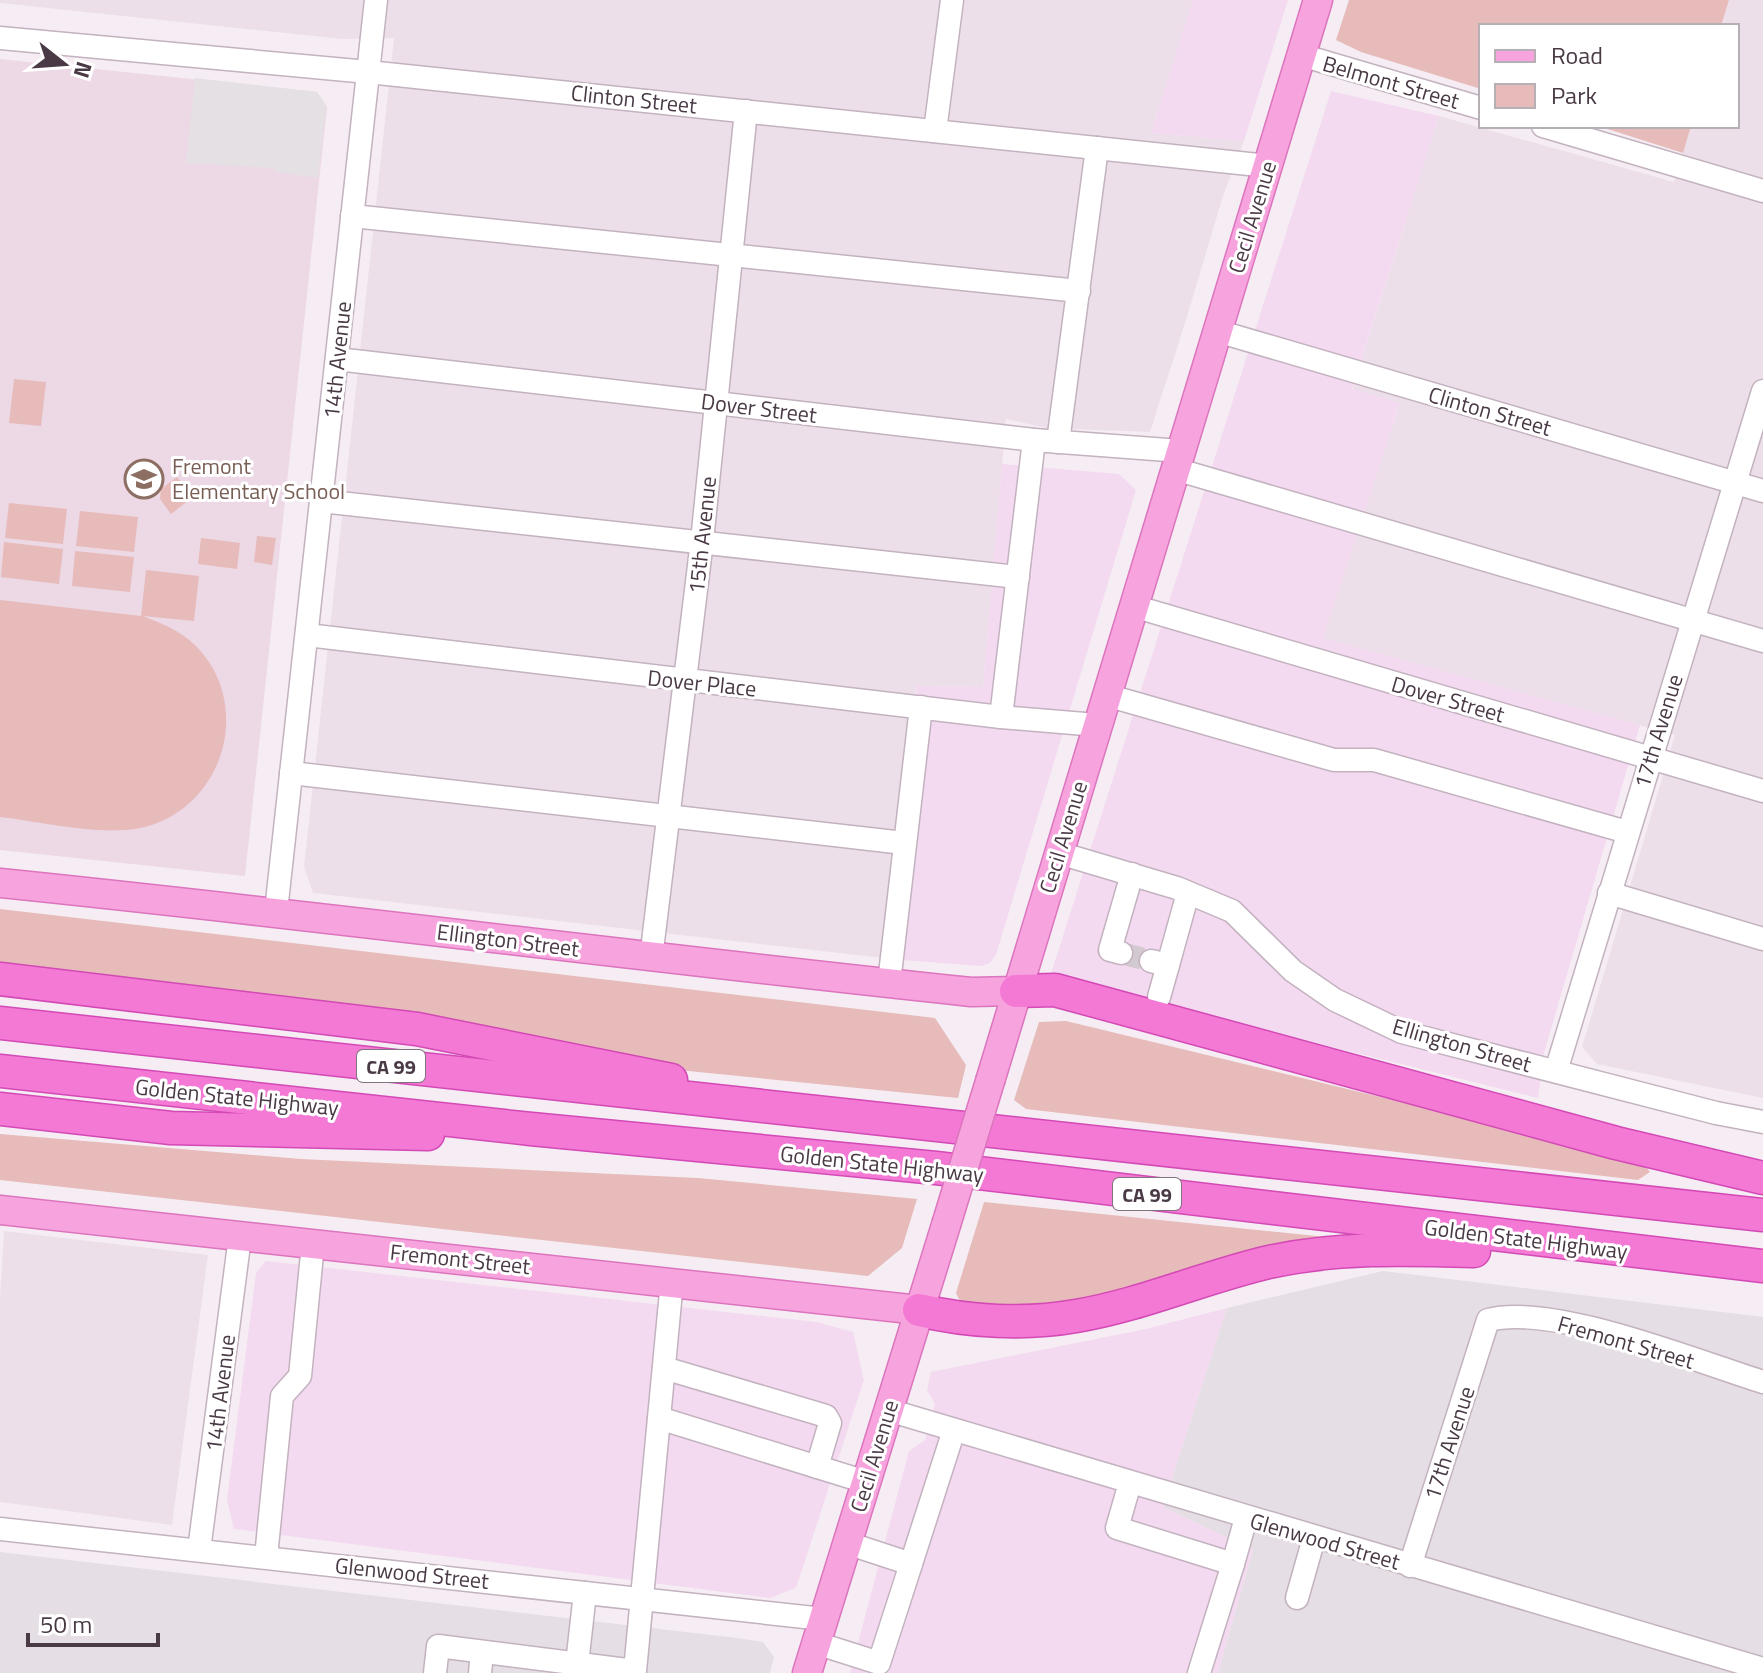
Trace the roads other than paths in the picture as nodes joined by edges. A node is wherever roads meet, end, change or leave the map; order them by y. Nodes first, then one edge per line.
1 (376, 0) edge
2 (952, 0) edge
3 (1318, 0) edge
4 (0, 38) edge
5 (1301, 55) junction
6 (368, 72) junction
7 (1479, 107) edge
8 (746, 111) junction
9 (1550, 128) edge
10 (935, 131) junction
11 (1097, 148) junction
12 (1268, 166) junction
13 (1763, 191) edge
14 (352, 216) junction
15 (733, 254) junction
16 (1079, 291) junction
17 (1217, 331) junction
18 (337, 359) junction
19 (1763, 391) edge
20 (716, 403) junction
21 (1034, 440) junction
22 (1058, 442) junction
23 (1178, 460) junction
24 (1735, 483) junction
25 (1763, 491) edge
26 (321, 501) junction
27 (702, 541) junction
28 (1018, 577) junction
29 (1133, 606) junction
30 (1692, 621) junction
31 (307, 635) junction
32 (1763, 641) edge
33 (685, 681) junction
34 (1106, 695) junction
35 (921, 707) junction
36 (1001, 717) junction
37 (1097, 725) junction
38 (1650, 758) junction
39 (291, 773) junction
40 (1763, 791) edge
41 (669, 815) junction
42 (1627, 832) junction
43 (904, 843) junction
44 (1059, 853) junction
45 (1132, 874) junction
46 (0, 883) edge
47 (1188, 893) junction
48 (1609, 893) junction
49 (276, 911) junction
50 (1763, 939) edge
51 (1121, 953) dead end
52 (651, 958) junction
53 (0, 979) edge
54 (889, 983) junction
55 (1016, 991) junction
56 (1159, 997) dead end
57 (0, 1023) edge
58 (0, 1071) edge
59 (1556, 1071) junction
60 (782, 1108) junction
61 (0, 1109) edge
62 (1763, 1122) edge
63 (531, 1129) junction
64 (1763, 1178) edge
65 (0, 1210) edge
66 (1763, 1215) edge
67 (240, 1237) junction
68 (313, 1244) junction
69 (1664, 1255) junction
70 (1763, 1266) edge
71 (672, 1281) junction
72 (919, 1310) junction
73 (1488, 1320) joint
74 (664, 1368) junction
75 (1763, 1382) edge
76 (888, 1410) junction
77 (659, 1418) junction
78 (954, 1430) junction
79 (817, 1467) junction
80 (866, 1482) junction
81 (1130, 1483) junction
82 (1246, 1518) junction
83 (0, 1529) edge
84 (1314, 1538) junction
85 (847, 1543) junction
86 (199, 1550) junction
87 (266, 1557) junction
88 (911, 1564) junction
89 (1233, 1564) junction
90 (1410, 1566) junction
91 (585, 1593) junction
92 (1297, 1598) dead end
93 (641, 1599) junction
94 (820, 1631) junction
95 (481, 1663) edge
96 (577, 1664) junction
97 (1763, 1669) edge
98 (435, 1673) edge
99 (807, 1673) edge
100 (1199, 1673) edge

1 - 6 street, 14th Avenue
2 - 10 street
3 - 5 main road, Cecil Avenue
4 - 6 street, Clinton Street
5 - 7 street, Belmont Street
5 - 12 main road, Cecil Avenue
6 - 8 street, Clinton Street
6 - 14 street, 14th Avenue
8 - 10 street, Clinton Street
8 - 15 street, 15th Avenue
9 - 13 street
10 - 11 street, Clinton Street
11 - 12 street, Clinton Street
11 - 16 street
12 - 17 main road, Cecil Avenue
14 - 15 street
14 - 18 street, 14th Avenue
15 - 16 street
15 - 20 street, 15th Avenue
16 - 22 street
17 - 23 main road, Cecil Avenue
17 - 24 street, Clinton Street
18 - 20 street, Dover Street
18 - 26 street, 14th Avenue
19 - 24 street, 17th Avenue
20 - 21 street, Dover Street
20 - 27 street, 15th Avenue
21 - 22 street, Dover Street
21 - 28 street
22 - 23 street, Dover Street
23 - 29 main road, Cecil Avenue
23 - 30 street, Dover Street
24 - 25 street, Clinton Street
24 - 30 street, 17th Avenue
26 - 27 street
26 - 31 street, 14th Avenue
27 - 28 street
27 - 33 street, 15th Avenue
28 - 36 street
29 - 34 main road, Cecil Avenue
29 - 38 street, Dover Street
30 - 32 street, Dover Street
30 - 38 street, 17th Avenue
31 - 33 street, Dover Place
31 - 39 street, 14th Avenue
33 - 35 street, Dover Place
33 - 41 street, 15th Avenue
34 - 37 main road, Cecil Avenue
34 - 42 street
35 - 36 street, Dover Place
35 - 43 street
36 - 37 street, Dover Place
37 - 44 main road, Cecil Avenue
38 - 40 street, Dover Street
38 - 42 street, 17th Avenue
39 - 41 street
39 - 49 street, 14th Avenue
41 - 43 street
41 - 52 street, 15th Avenue
42 - 48 street, 17th Avenue
43 - 54 street
44 - 45 street, Ellington Street
44 - 55 main road, Cecil Avenue
45 - 47 street, Ellington Street
45 - 51 street
46 - 49 main road, Ellington Street
47 - 56 street
47 - 59 street, Ellington Street
48 - 50 street
48 - 59 street, 17th Avenue
49 - 52 main road, Ellington Street
52 - 54 main road, Ellington Street
53 - 60 highway
54 - 55 main road, Ellington Street
55 - 64 highway
55 - 72 main road, Cecil Avenue, bridge
57 - 60 highway, Golden State Highway / CA 99
58 - 63 highway, Golden State Highway / CA 99
59 - 62 street, Ellington Street
60 - 66 highway, Golden State Highway / CA 99
61 - 63 highway
63 - 69 highway, Golden State Highway / CA 99
65 - 67 main road, Fremont Street
67 - 68 main road, Fremont Street
67 - 86 street, 14th Avenue
68 - 71 main road, Fremont Street
68 - 87 street
69 - 70 highway, Golden State Highway / CA 99
69 - 72 highway
71 - 72 main road, Fremont Street
71 - 74 street
72 - 76 main road, Cecil Avenue
73 - 75 street, Fremont Street
73 - 90 street, 17th Avenue
74 - 77 street
74 - 79 street
76 - 78 street, Glenwood Street
76 - 80 main road, Cecil Avenue
77 - 79 street
77 - 93 street
78 - 81 street, Glenwood Street
78 - 88 street
79 - 80 street
80 - 85 main road, Cecil Avenue
81 - 82 street, Glenwood Street
81 - 89 street
82 - 84 street, Glenwood Street
82 - 89 street
83 - 86 street, Glenwood Street
84 - 90 street, Glenwood Street
84 - 92 street
85 - 88 street
85 - 94 main road, Cecil Avenue
86 - 87 street, Glenwood Street
87 - 91 street, Glenwood Street
88 - 94 street, Glenwood Street
89 - 100 street
90 - 97 street, Glenwood Street
91 - 93 street, Glenwood Street
91 - 96 street
93 - 94 street, Glenwood Street
93 - 96 street
94 - 99 main road, Cecil Avenue
95 - 96 street
95 - 98 street

